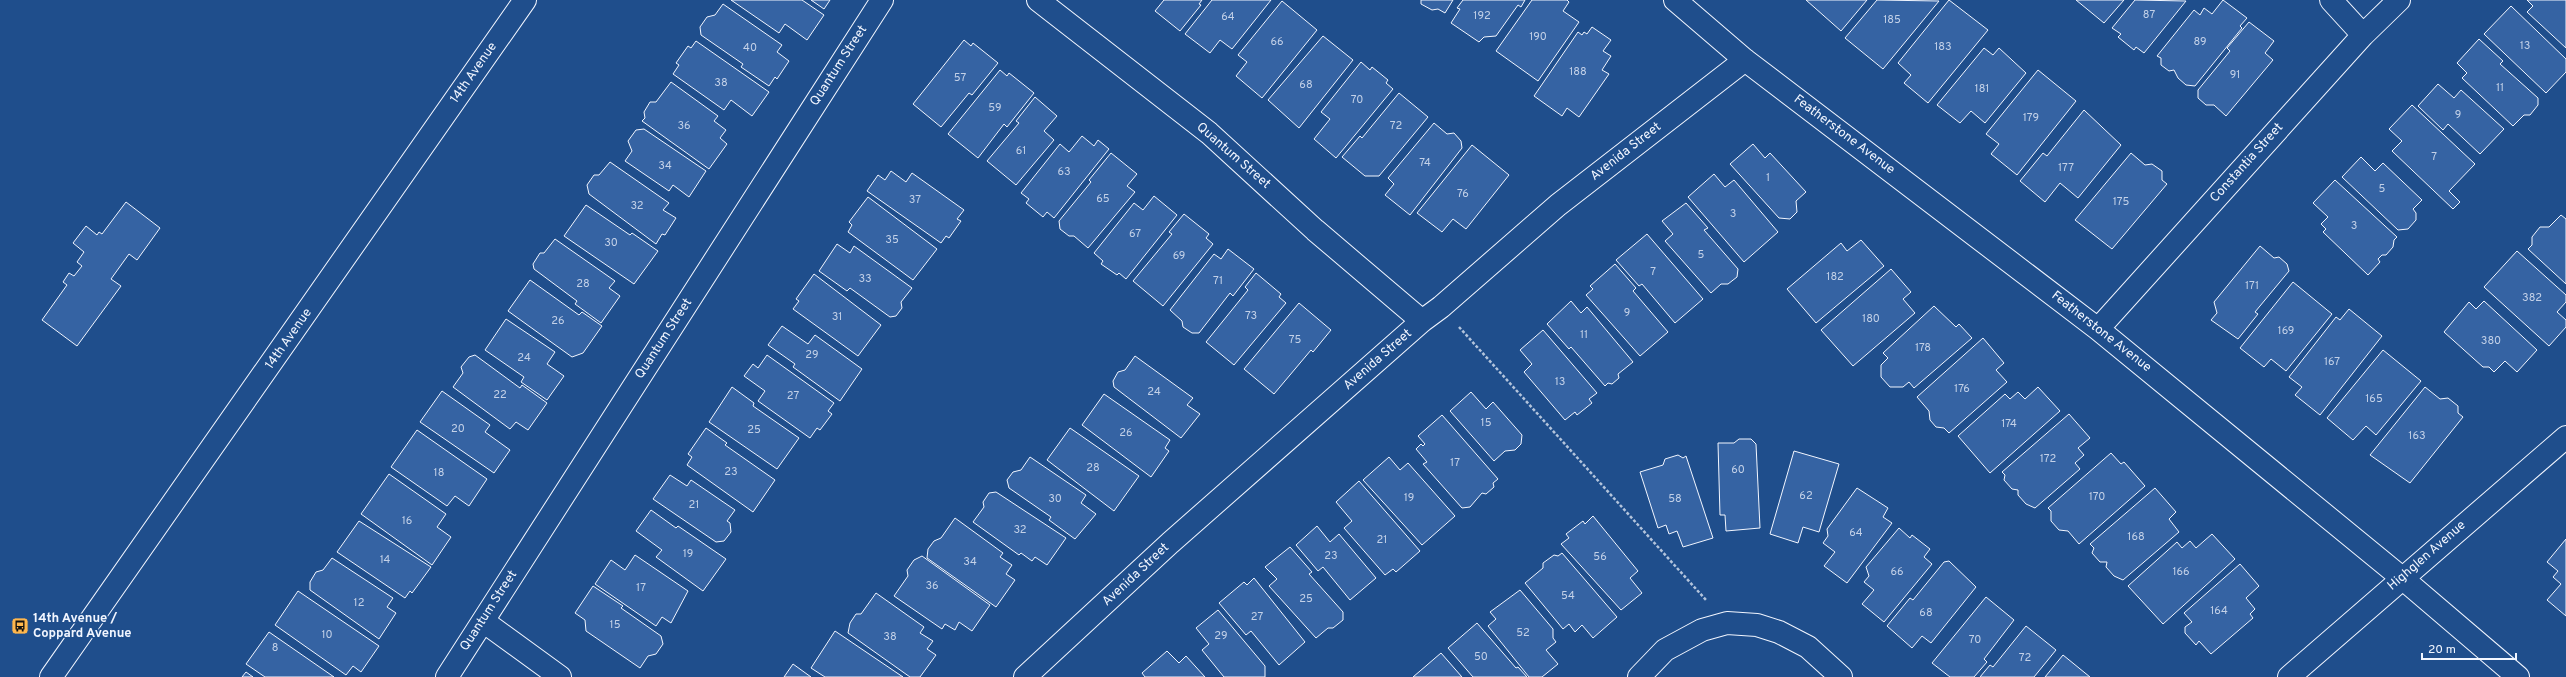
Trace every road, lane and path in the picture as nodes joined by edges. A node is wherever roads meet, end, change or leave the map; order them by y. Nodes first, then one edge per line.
1 (525, 0) edge
2 (882, 0) edge
3 (1038, 0) edge
4 (1675, 0) edge
5 (2331, 0) edge
6 (2399, 0) edge
7 (2363, 35) junction
8 (1745, 60) junction
9 (1441, 307) junction
10 (1422, 321) junction
11 (2098, 329) junction
12 (2566, 437) edge
13 (2402, 578) junction
14 (483, 621) junction
15 (1727, 623) junction
16 (51, 677) edge
17 (446, 677) edge
18 (560, 677) edge
19 (1025, 677) edge
20 (1639, 677) edge
21 (1841, 677) edge
22 (2289, 677) edge
23 (2518, 677) edge

1 - 16 street, 14th Avenue
2 - 14 street, Quantum Street
3 - 10 street, Quantum Street
4 - 8 street, Featherstone Avenue
5 - 7 street
6 - 7 street, Constantia Street
7 - 11 street, Constantia Street
8 - 9 street, Avenida Street
8 - 11 street, Featherstone Avenue
9 - 10 street, Avenida Street
9 - 15 path
10 - 19 street, Avenida Street
11 - 13 street, Featherstone Avenue
12 - 13 street, Highglen Avenue
13 - 22 street, Highglen Avenue
13 - 23 street, Featherstone Avenue
14 - 17 street, Quantum Street
14 - 18 street
15 - 20 street
15 - 21 street

